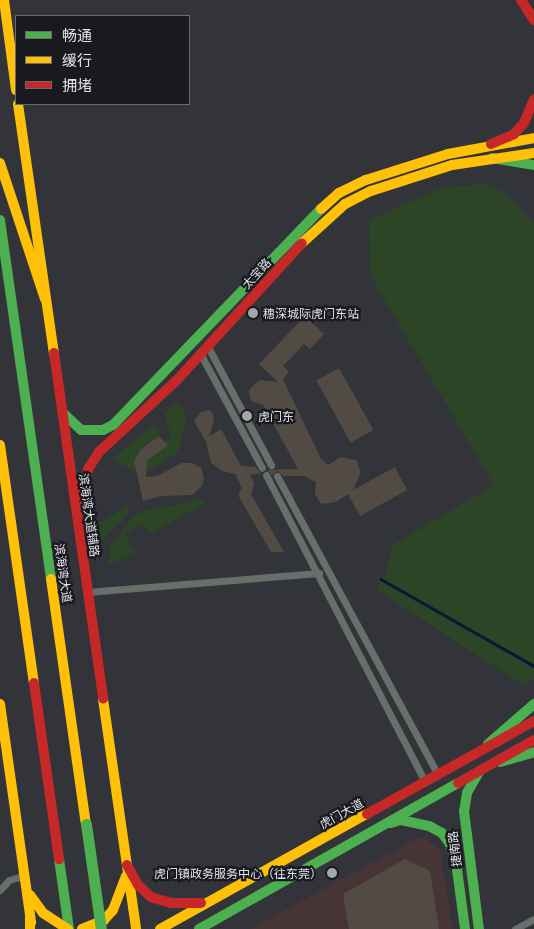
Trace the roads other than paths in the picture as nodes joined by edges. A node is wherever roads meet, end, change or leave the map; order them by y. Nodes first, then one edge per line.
1 (521, 0) edge
2 (3, 2) edge
3 (534, 20) edge
4 (15, 83) edge
5 (534, 99) edge
6 (18, 105) edge
7 (534, 138) edge
8 (491, 144) junction
9 (534, 153) edge
10 (492, 158) junction
11 (0, 163) edge
12 (534, 166) edge
13 (0, 220) edge
14 (45, 299) junction
15 (204, 351) junction
16 (61, 410) junction
17 (0, 445) edge
18 (271, 466) dead end
19 (262, 468) dead end
20 (266, 475) dead end
21 (277, 476) dead end
22 (76, 516) junction
23 (328, 573) junction
24 (317, 574) junction
25 (87, 592) junction
26 (0, 704) edge
27 (534, 704) edge
28 (534, 721) edge
29 (534, 740) edge
30 (482, 750) junction
31 (534, 752) edge
32 (4, 767) edge
33 (486, 768) junction
34 (438, 775) junction
35 (425, 782) junction
36 (388, 824) junction
37 (127, 865) junction
38 (25, 879) junction
39 (0, 890) edge
40 (212, 900) junction
41 (534, 919) edge
42 (208, 926) edge
43 (31, 929) edge
44 (68, 929) edge
45 (82, 929) edge
46 (101, 929) edge
47 (136, 929) edge
48 (160, 929) edge
49 (199, 929) edge
50 (466, 929) edge
51 (479, 929) edge
52 (515, 929) edge

1 - 3 main road
2 - 4 main road
5 - 8 main road
6 - 14 main road, 滨海湾大道辅路
7 - 8 main road, 太宝路
8 - 16 main road, 太宝路
9 - 10 main road, 太宝路
10 - 12 main road
10 - 15 main road, 太宝路
11 - 14 main road
13 - 46 main road, 滨海湾大道, bridge
14 - 16 main road, 滨海湾大道辅路
15 - 18 street
15 - 19 street
15 - 22 main road, 太宝路
16 - 22 main road, 滨海湾大道辅路
17 - 44 main road
20 - 24 street
21 - 23 street
22 - 25 main road, 滨海湾大道辅路
23 - 24 street
23 - 34 street
24 - 25 street
24 - 35 street
25 - 37 main road, 滨海湾大道辅路
26 - 32 main road
27 - 30 main road
28 - 30 main road, 虎门大道
29 - 33 main road
30 - 34 main road, 虎门大道
31 - 33 main road
32 - 38 main road
33 - 36 main road
33 - 51 main road, 捷南路
34 - 35 main road, 虎门大道
35 - 40 main road, 虎门大道
36 - 42 main road
36 - 50 main road, 捷南路
37 - 40 main road
37 - 45 main road
37 - 47 main road, 滨海湾大道辅路
38 - 39 street
38 - 43 main road
38 - 44 main road
40 - 48 main road, 虎门大道
41 - 52 street
42 - 49 main road

